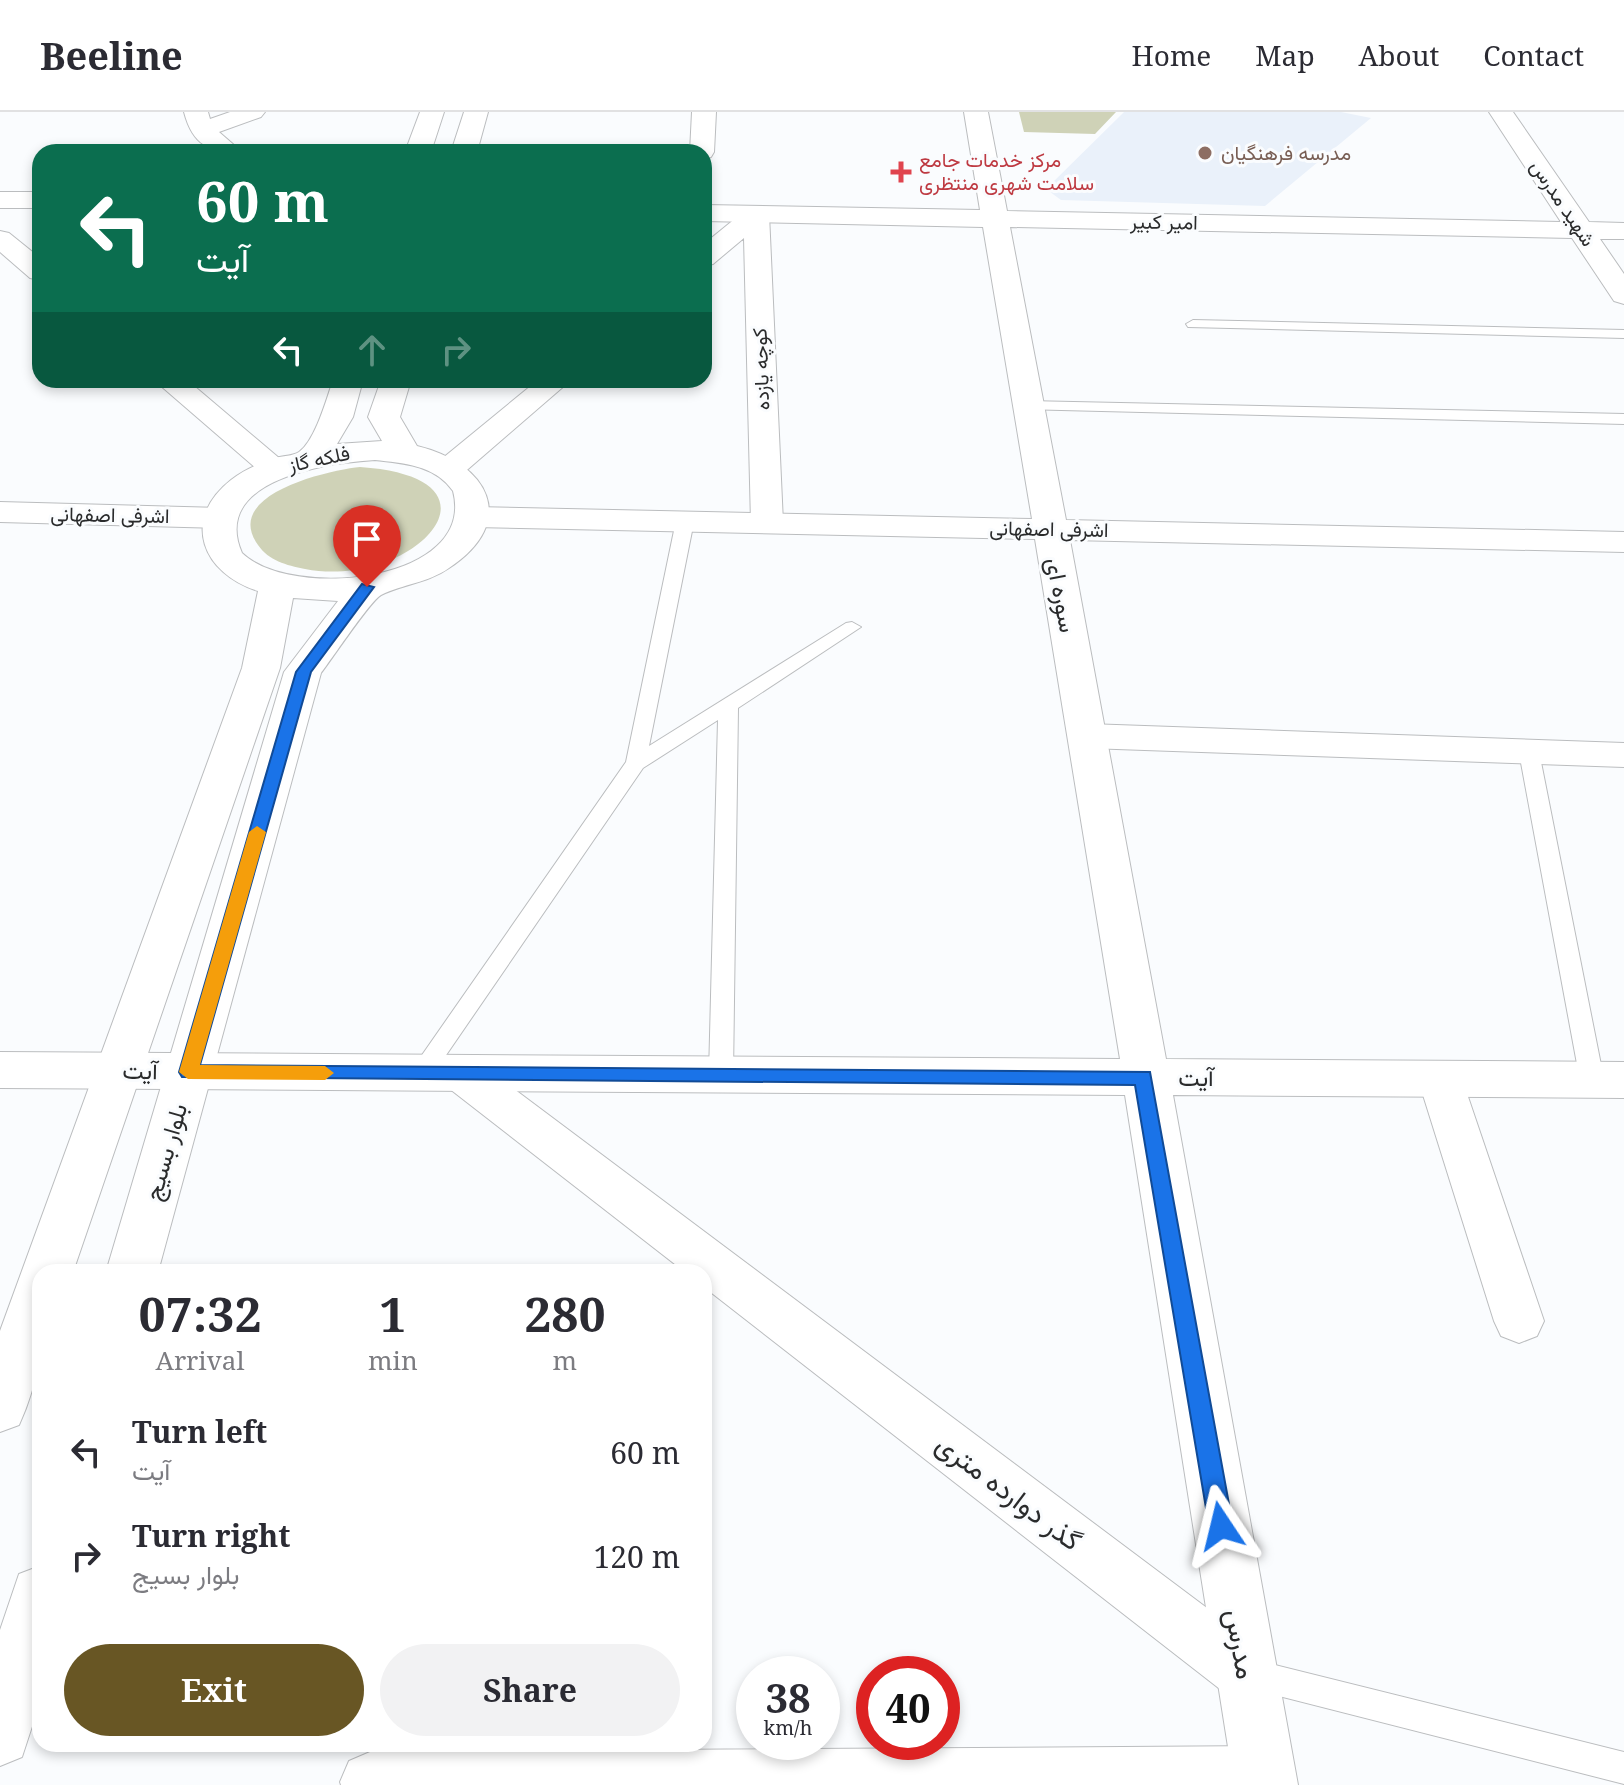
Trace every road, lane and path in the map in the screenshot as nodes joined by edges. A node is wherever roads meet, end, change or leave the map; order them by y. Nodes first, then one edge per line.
1 (253, 112) edge
2 (432, 112) edge
3 (476, 112) edge
4 (704, 112) edge
5 (976, 112) edge
6 (1501, 112) edge
7 (198, 121) edge
8 (222, 144) edge
9 (421, 144) edge
10 (466, 144) edge
11 (702, 144) edge
12 (0, 200) edge
13 (32, 200) edge
14 (712, 213) edge
15 (756, 214) junction
16 (994, 219) junction
17 (1581, 230) junction
18 (1624, 231) edge
19 (0, 239) edge
20 (712, 251) edge
21 (32, 265) edge
22 (1624, 295) edge
23 (1193, 324) dead end
24 (1624, 334) edge
25 (179, 388) edge
26 (346, 388) edge
27 (393, 388) edge
28 (546, 388) edge
29 (1027, 406) junction
30 (1624, 419) edge
31 (405, 453) junction
32 (313, 457) junction
33 (276, 469) junction
34 (449, 469) junction
35 (0, 512) edge
36 (474, 517) junction
37 (221, 518) junction
38 (685, 521) junction
39 (767, 523) junction
40 (1048, 529) junction
41 (1624, 542) edge
42 (277, 586) junction
43 (367, 587) junction
44 (852, 627) dead end
45 (728, 704) junction
46 (1088, 736) junction
47 (1529, 752) junction
48 (1624, 755) edge
49 (636, 763) junction
50 (0, 1070) edge
51 (117, 1071) junction
52 (188, 1072) junction
53 (441, 1074) junction
54 (721, 1075) junction
55 (1143, 1078) junction
56 (1440, 1079) junction
57 (1608, 1080) edge
58 (50, 1264) edge
59 (134, 1264) edge
60 (696, 1264) edge
61 (712, 1276) edge
62 (32, 1315) edge
63 (1519, 1321) dead end
64 (0, 1408) edge
65 (32, 1622) edge
66 (1246, 1673) junction
67 (0, 1735) edge
68 (1624, 1768) edge
69 (1266, 1780) edge
70 (370, 1782) dead end

1 - 7 street
2 - 9 street
3 - 10 street
4 - 11 street
5 - 16 street, سوره ای
6 - 17 street, شهید مدرس
7 - 8 street
12 - 13 street
14 - 15 street, امیر کبیر
15 - 16 street, امیر کبیر
15 - 20 street
15 - 39 street, کوچه یازده
16 - 17 street, امیر کبیر
16 - 29 street, سوره ای
17 - 18 street, امیر کبیر
17 - 22 street, شهید مدرس
19 - 21 street
23 - 24 lane
25 - 33 street
26 - 32 street
27 - 31 street
28 - 34 street
29 - 30 lane
29 - 40 street, سوره ای
31 - 32 street, فلکه گاز
31 - 34 street, فلکه گاز
32 - 33 street, فلکه گاز
33 - 37 street, فلکه گاز
34 - 36 street
35 - 37 street, اشرفی اصفهانی
36 - 38 street, اشرفی اصفهانی
36 - 43 street
37 - 42 street
38 - 39 street, اشرفی اصفهانی
38 - 49 lane
39 - 40 street, اشرفی اصفهانی
40 - 41 street, اشرفی اصفهانی
40 - 46 street, سوره ای
42 - 43 street
42 - 51 street
43 - 52 street, بلوار بسیج
44 - 45 lane
45 - 49 lane
45 - 54 lane
46 - 47 street
46 - 55 street, سوره ای
47 - 48 street
47 - 57 lane
49 - 53 lane
50 - 51 street, آیت
51 - 52 street, آیت
51 - 58 street
52 - 53 street, آیت
52 - 59 street, بلوار بسیج
53 - 54 street, آیت
53 - 60 street, گذر دوارده متری
54 - 55 street, آیت
55 - 56 street, آیت
55 - 66 street, مدرس
56 - 57 street, آیت
56 - 63 street
61 - 66 street, گذر دوارده متری
62 - 64 street
65 - 67 street
66 - 68 lane, گذر دوارده متری
66 - 69 street, مدرس
69 - 70 street

